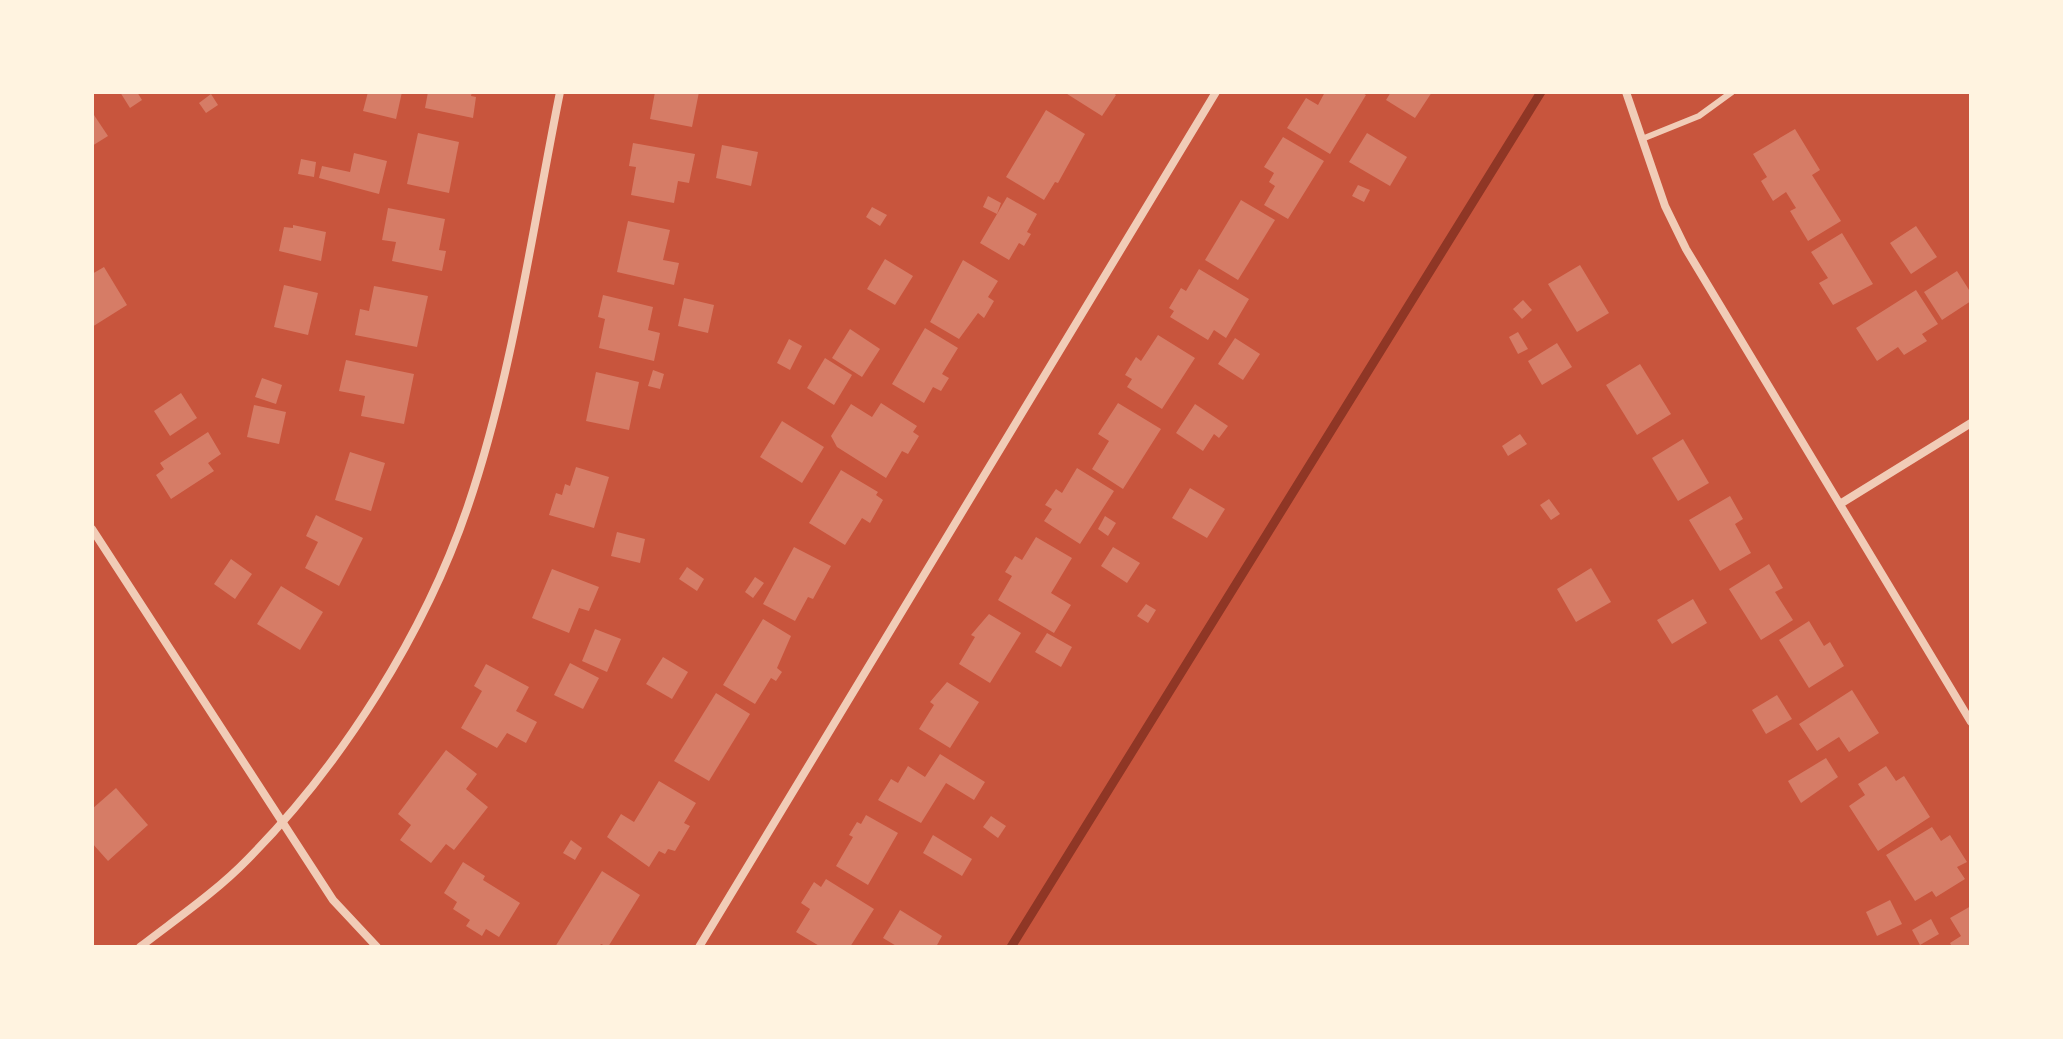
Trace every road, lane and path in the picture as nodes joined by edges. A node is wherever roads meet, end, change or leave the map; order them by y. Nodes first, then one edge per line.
1 (560, 92) edge
2 (1216, 92) edge
3 (1626, 92) edge
4 (1732, 92) edge
5 (1642, 139) junction
6 (1971, 423) edge
7 (1840, 504) junction
8 (92, 529) edge
9 (1971, 722) edge
10 (281, 822) junction
11 (140, 947) edge
12 (377, 947) edge
13 (699, 947) edge

1 - 10 street
2 - 13 street
3 - 5 street
4 - 5 lane
5 - 7 street
6 - 7 street
7 - 9 street
8 - 10 street
10 - 11 street
10 - 12 street

